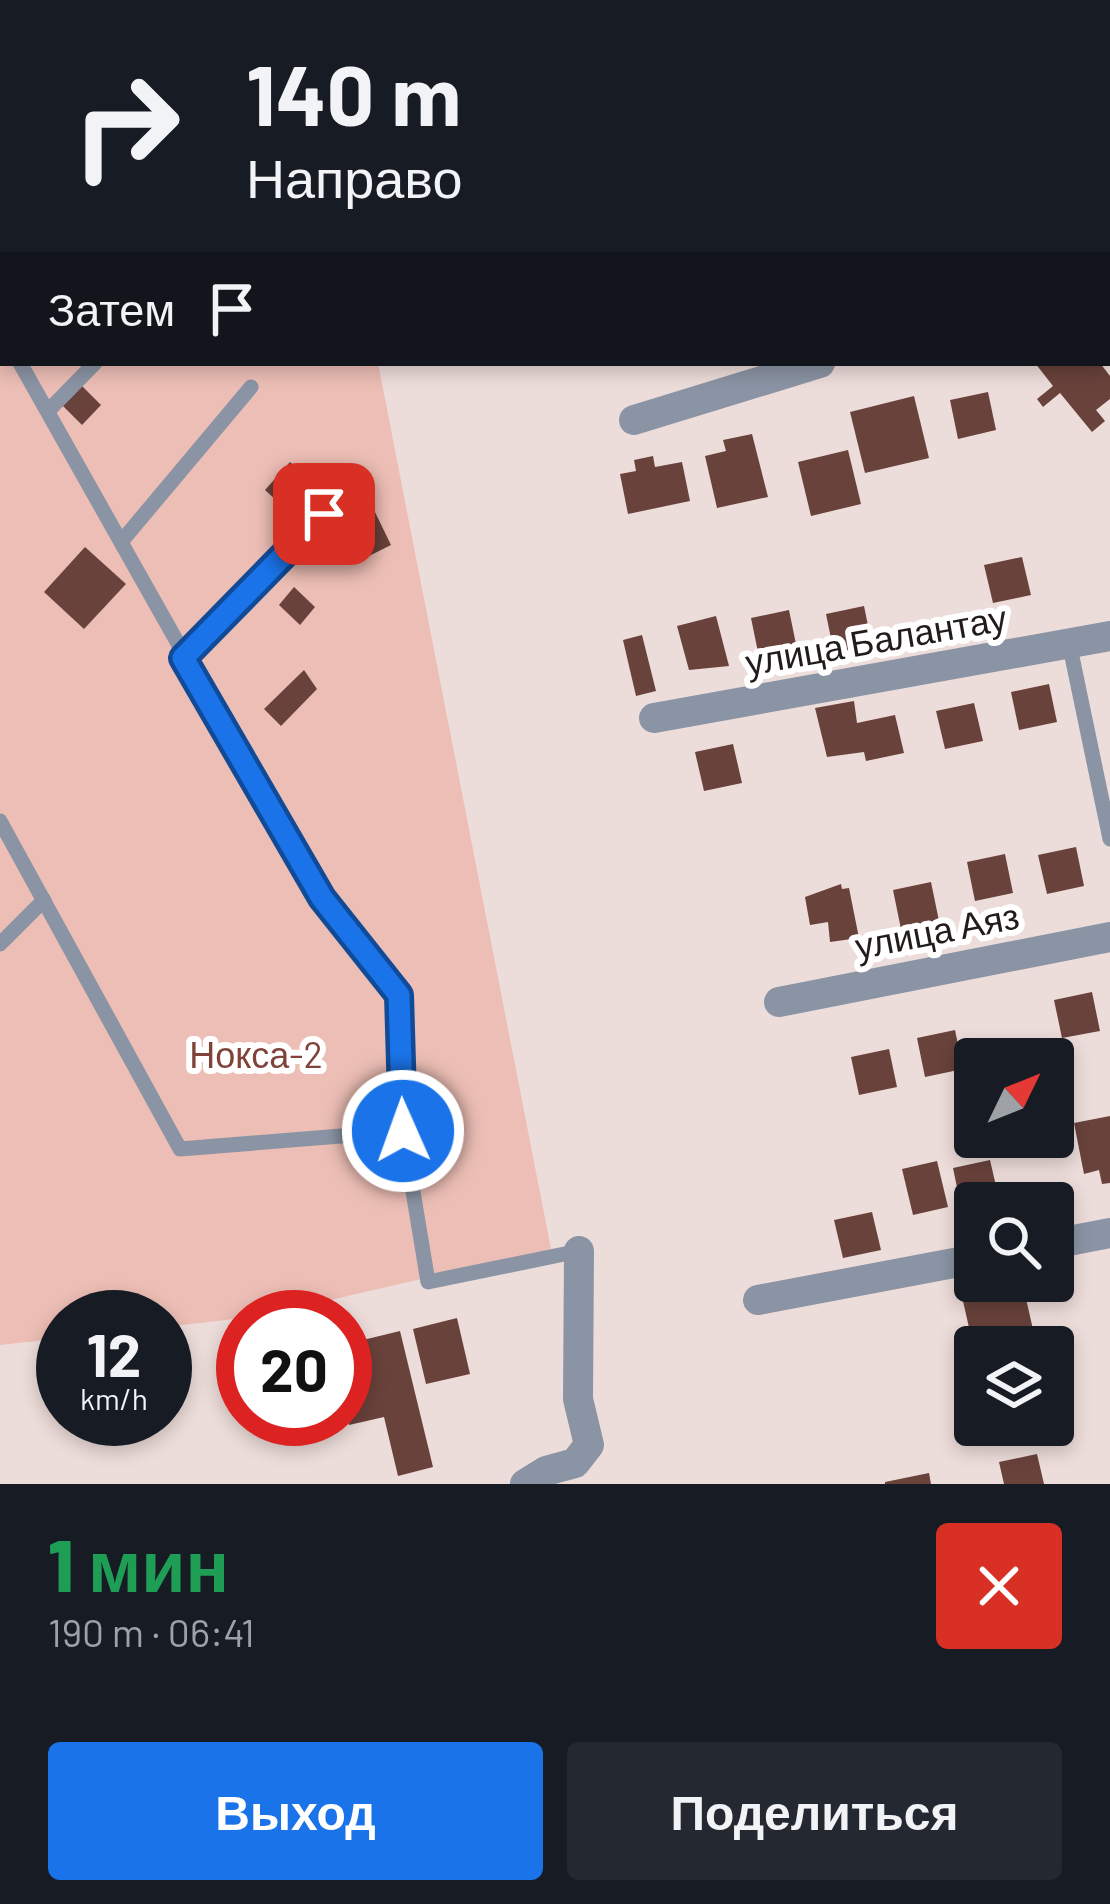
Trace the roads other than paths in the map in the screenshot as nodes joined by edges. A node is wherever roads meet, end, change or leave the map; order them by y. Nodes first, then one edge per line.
1 (22, 366) edge
2 (91, 366) edge
3 (810, 366) edge
4 (251, 387) dead end
5 (48, 411) junction
6 (634, 420) dead end
7 (324, 514) dead end
8 (121, 542) junction
9 (1110, 637) edge
10 (1070, 647) junction
11 (183, 658) junction
12 (654, 718) dead end
13 (0, 820) edge
14 (1110, 839) edge
15 (44, 900) junction
16 (1110, 937) edge
17 (0, 944) edge
18 (779, 1002) dead end
19 (403, 1131) junction
20 (1110, 1234) edge
21 (1074, 1240) edge
22 (579, 1250) joint
23 (954, 1263) edge
24 (758, 1300) dead end
25 (525, 1484) edge

1 - 5 lane
2 - 5 lane
3 - 6 street
4 - 8 lane
5 - 8 lane
7 - 11 lane
8 - 11 lane
9 - 10 street, улица Балантау
10 - 12 street, улица Балантау
10 - 14 lane
11 - 19 lane
13 - 15 lane
15 - 17 lane
15 - 19 lane
16 - 18 street, улица Аяз
19 - 22 lane
20 - 21 street
22 - 25 street
23 - 24 street

